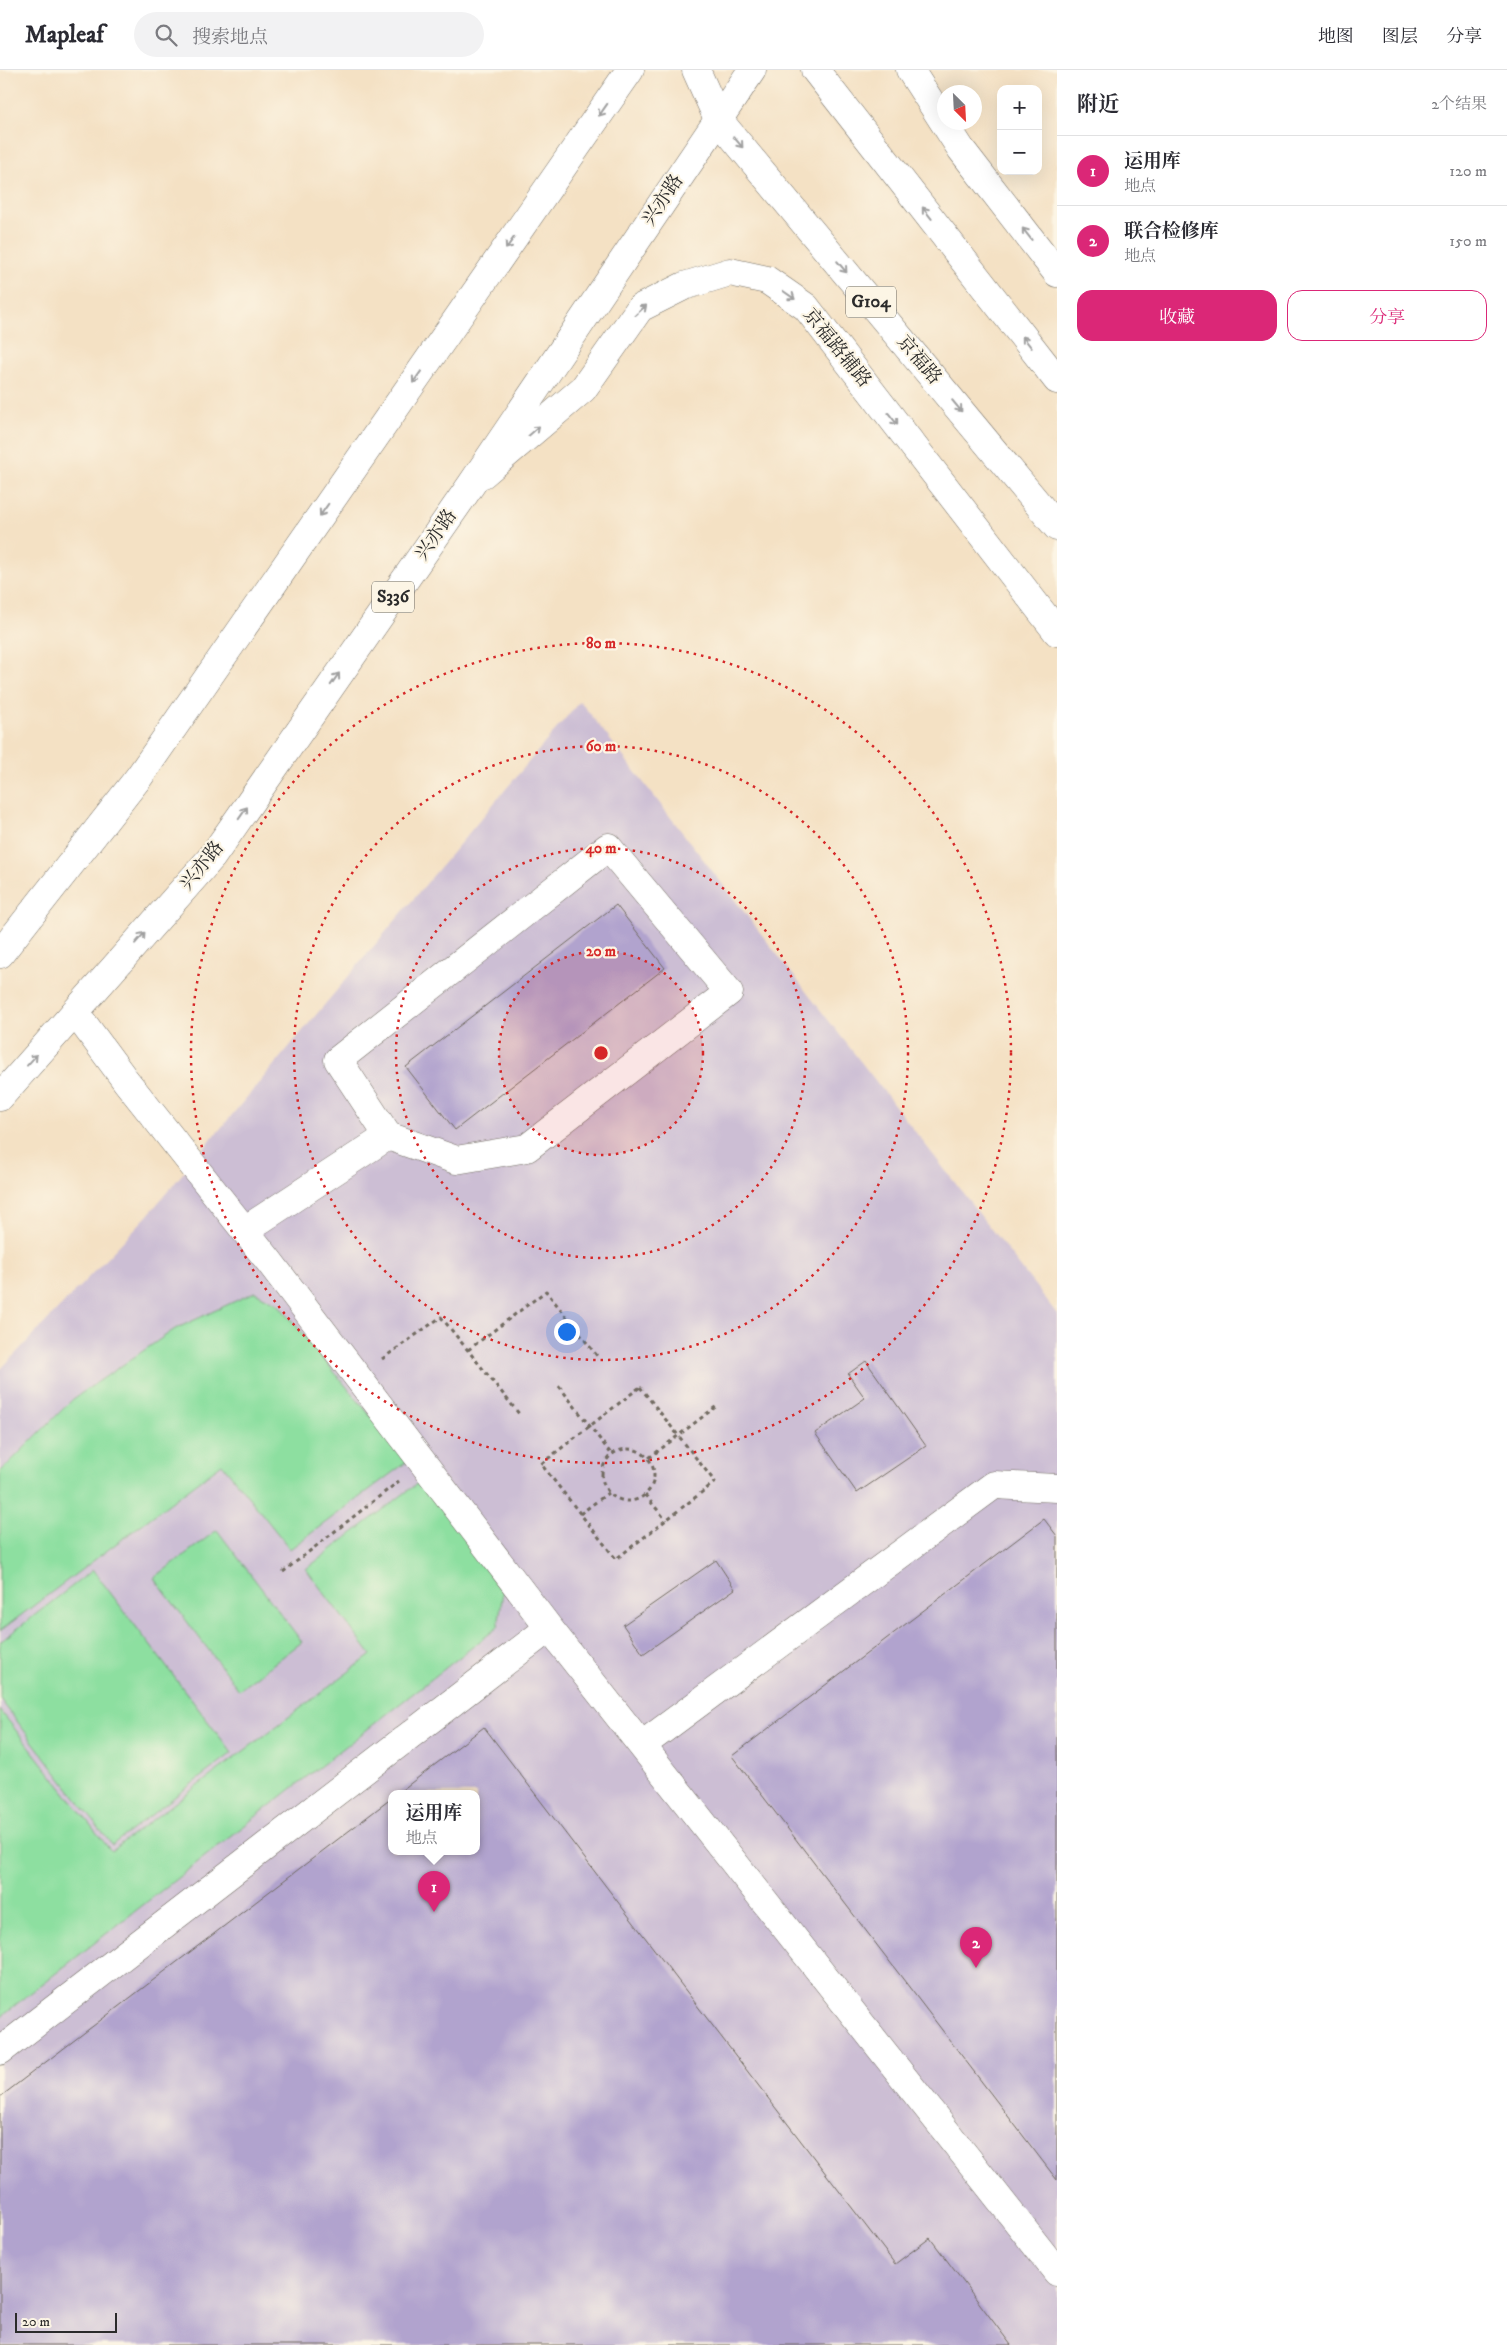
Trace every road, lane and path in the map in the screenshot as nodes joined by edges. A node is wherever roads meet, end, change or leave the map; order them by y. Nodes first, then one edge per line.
1 (630, 70) edge
2 (696, 70) edge
3 (752, 70) edge
4 (815, 70) edge
5 (910, 70) edge
6 (718, 119) junction
7 (1057, 273) edge
8 (1057, 380) edge
9 (471, 485) junction
10 (1057, 526) edge
11 (1057, 632) edge
12 (0, 954) edge
13 (75, 1012) junction
14 (0, 1097) edge
15 (388, 1136) junction
16 (245, 1230) junction
17 (468, 1350) junction
18 (598, 1357) dead end
19 (357, 1376) junction
20 (559, 1386) dead end
21 (718, 1405) dead end
22 (520, 1415) dead end
23 (590, 1426) junction
24 (678, 1436) junction
25 (612, 1455) junction
26 (649, 1458) junction
27 (423, 1462) junction
28 (1057, 1488) edge
29 (608, 1493) junction
30 (645, 1495) junction
31 (580, 1514) junction
32 (666, 1520) junction
33 (283, 1572) dead end
34 (549, 1628) junction
35 (642, 1746) junction
36 (0, 2051) edge
37 (1057, 2272) edge

1 -> 12 main road
2 - 6 main road, 京福路 / G104
3 - 6 main road, 兴亦路 / S336
8 -> 4 main road
7 -> 5 main road
6 - 9 main road, 兴亦路 / S336
6 -> 10 main road, 京福路 / G104
9 -> 11 main road, 京福路辅路
13 -> 9 main road, 兴亦路 / S336
14 -> 13 main road, 兴亦路 / S336
13 - 16 main road
15 - 15 main road
15 - 16 main road
16 - 19 main road
17 - 18 path
17 - 19 path
17 - 22 path
19 - 27 main road
20 - 23 path
21 - 24 path
23 - 24 path
23 - 25 path
23 - 31 path
24 - 26 path
24 - 32 path
25 - 26 path
25 - 29 path
26 - 30 path
27 - 33 path
27 - 34 main road
28 - 35 main road
29 - 30 path
29 - 31 path
30 - 32 path
31 - 32 path
34 - 35 main road
34 - 36 main road
35 - 37 main road

